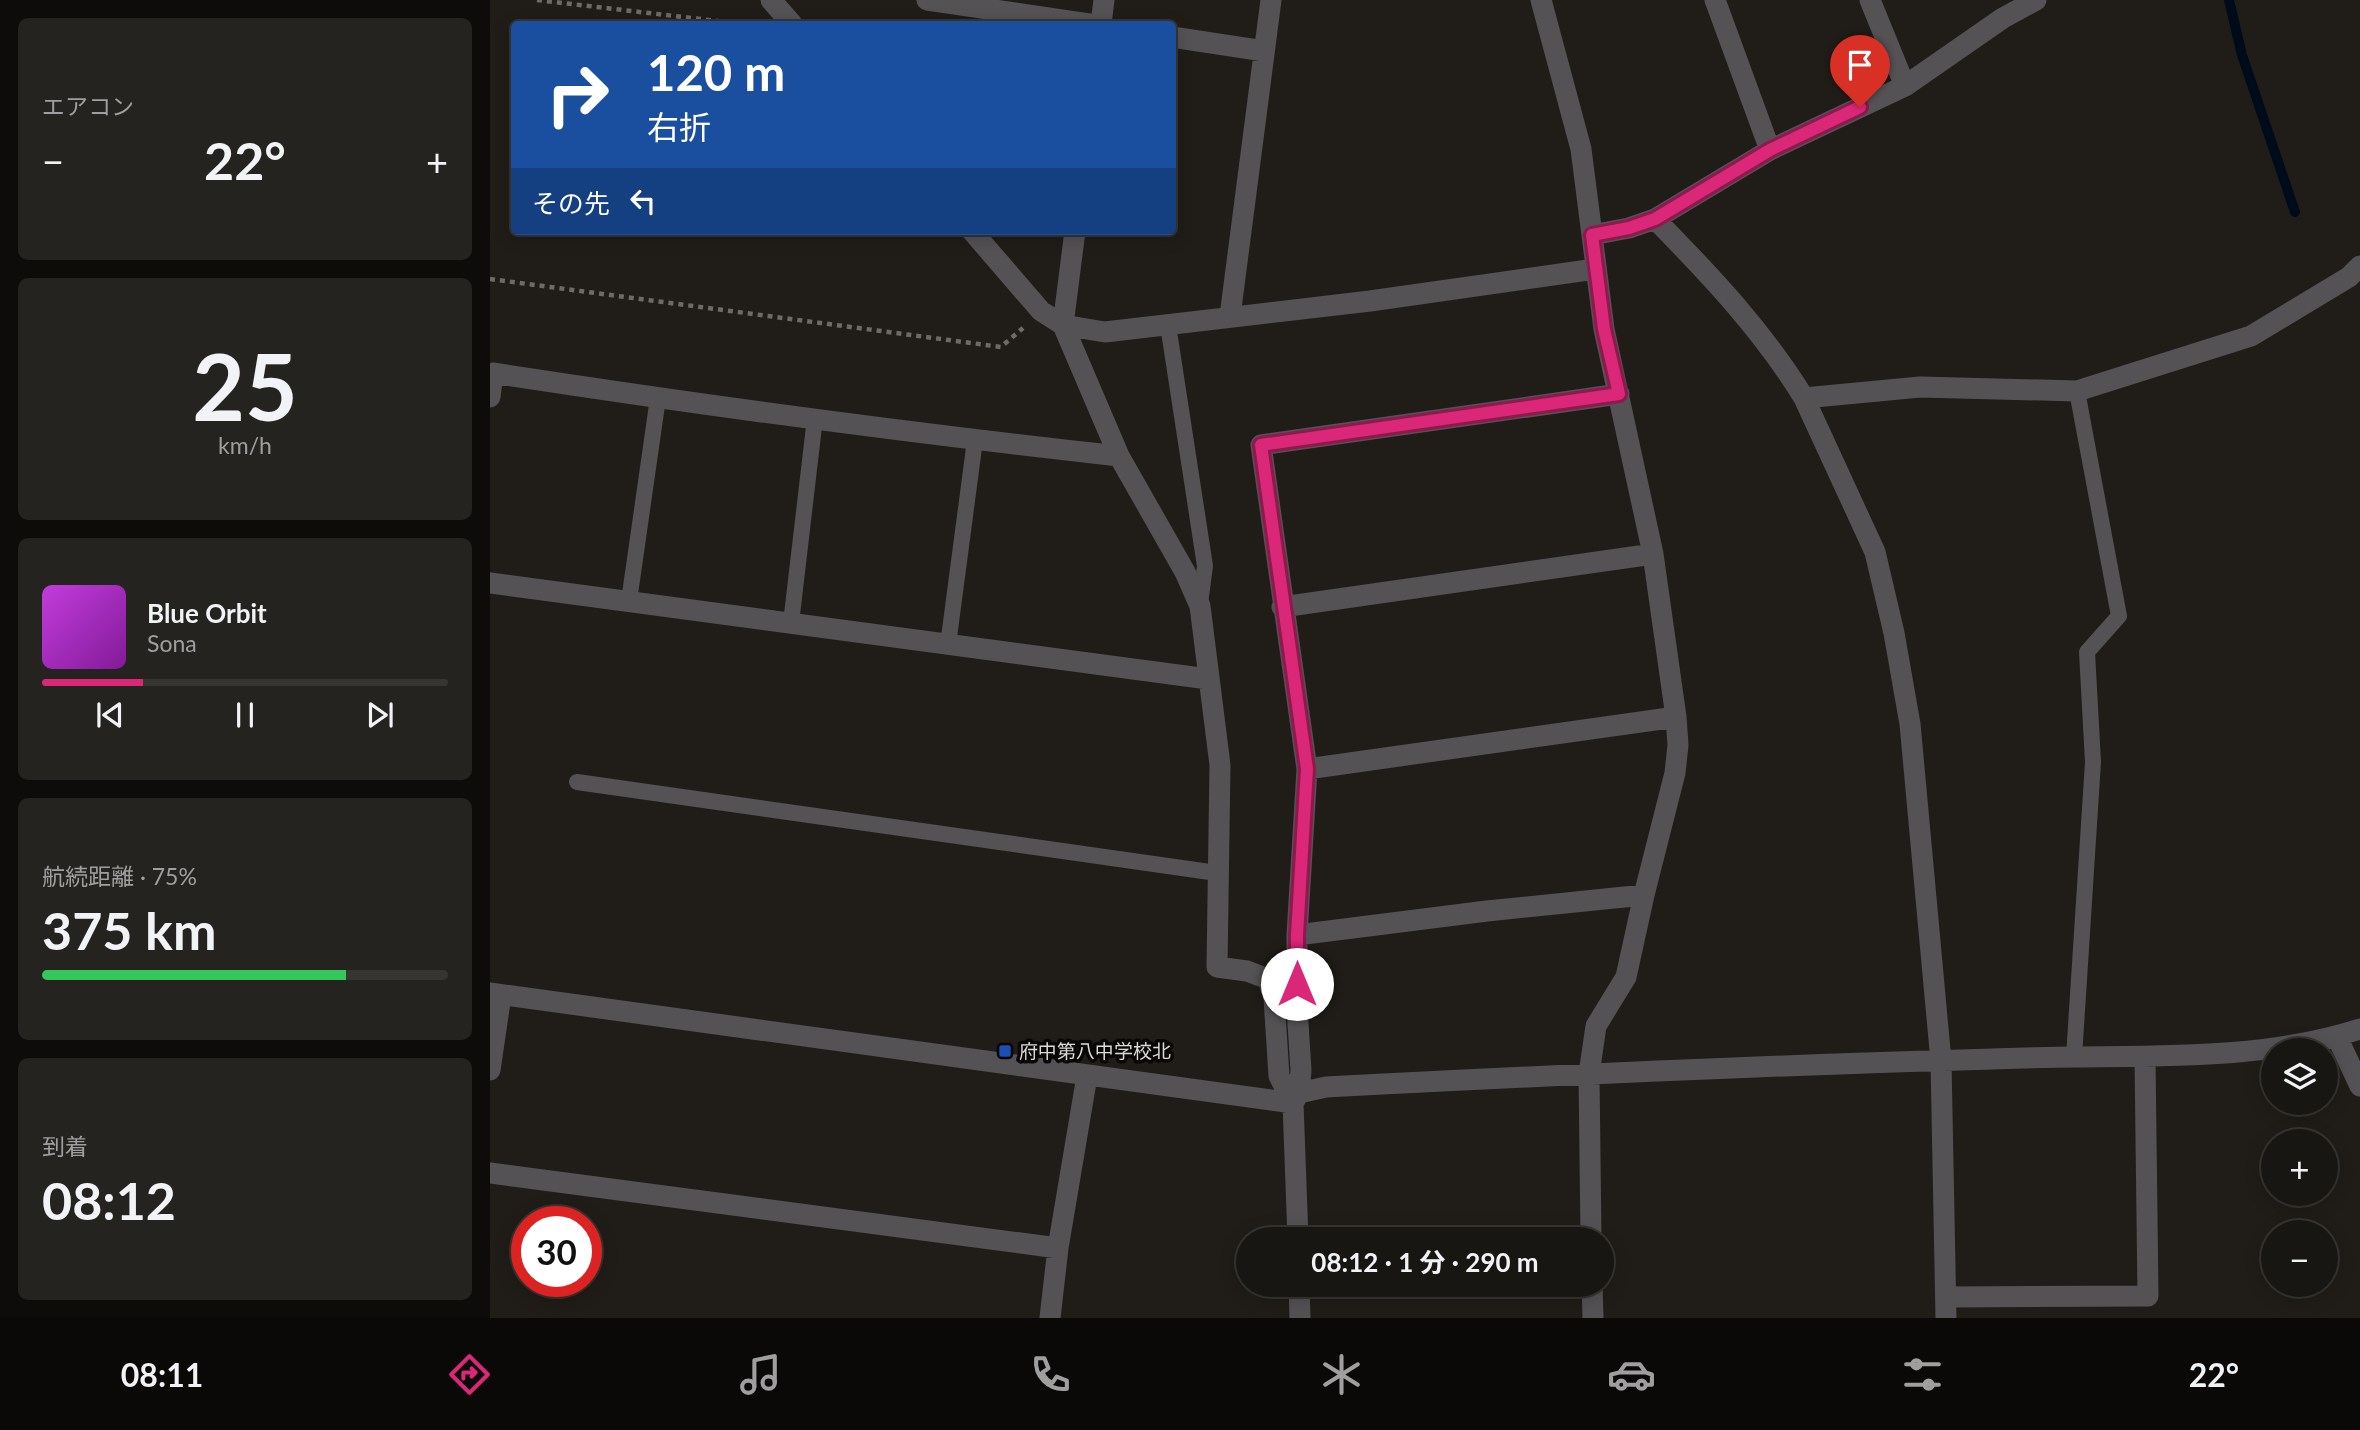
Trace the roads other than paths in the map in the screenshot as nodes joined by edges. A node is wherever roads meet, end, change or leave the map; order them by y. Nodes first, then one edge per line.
1 (771, 0) edge
2 (927, 0) edge
3 (1104, 0) edge
4 (1271, 0) edge
5 (1715, 0) edge
6 (1870, 0) edge
7 (2036, 0) edge
8 (1545, 1) edge
9 (789, 21) edge
10 (1069, 21) edge
11 (1101, 21) edge
12 (1176, 38) edge
13 (1264, 51) junction
14 (1905, 86) junction
15 (1770, 150) junction
16 (1655, 219) junction
17 (975, 235) edge
18 (1074, 235) edge
19 (1592, 235) junction
20 (2360, 266) edge
21 (1595, 269) junction
22 (1230, 316) junction
23 (1063, 325) junction
24 (1168, 325) junction
25 (2077, 391) junction
26 (1619, 394) junction
27 (490, 397) edge
28 (657, 398) junction
29 (1804, 398) junction
30 (815, 418) junction
31 (975, 440) junction
32 (1119, 456) junction
33 (1653, 554) junction
34 (490, 583) edge
35 (629, 601) junction
36 (1199, 606) junction
37 (1282, 607) junction
38 (791, 622) junction
39 (948, 645) junction
40 (1208, 679) junction
41 (1676, 717) junction
42 (1307, 769) junction
43 (577, 782) dead end
44 (1217, 873) junction
45 (1644, 895) junction
46 (1297, 935) junction
47 (495, 994) edge
48 (2360, 1029) edge
49 (2337, 1037) junction
50 (2074, 1057) junction
51 (2145, 1057) junction
52 (1941, 1061) junction
53 (490, 1070) edge
54 (1589, 1074) junction
55 (1087, 1076) junction
56 (2360, 1086) edge
57 (1296, 1098) junction
58 (490, 1173) edge
59 (1297, 1227) edge
60 (1591, 1227) edge
61 (1058, 1248) junction
62 (1299, 1297) edge
63 (1592, 1297) edge
64 (1946, 1307) edge
65 (1050, 1318) edge
66 (1300, 1318) edge
67 (1593, 1318) edge

1 - 9 street
2 - 10 street
3 - 11 street
4 - 13 street
5 - 15 street
6 - 14 street
7 - 14 street
8 - 19 street
12 - 13 street
13 - 22 street
14 - 15 street
15 - 16 street
16 - 19 street
16 - 29 street
17 - 23 street
18 - 23 street
19 - 21 street
20 - 25 street
21 - 22 street
21 - 26 street
22 - 24 street
23 - 24 street
23 - 32 street
24 - 36 lane
25 - 29 street
25 - 50 lane
26 - 33 street
26 - 37 street
27 - 28 street
28 - 30 street
28 - 35 lane
29 - 52 street
30 - 31 street
30 - 38 lane
31 - 32 street
31 - 39 lane
32 - 36 street
33 - 37 street
33 - 41 street
34 - 35 street
35 - 38 street
36 - 40 street
37 - 42 street
38 - 39 street
39 - 40 street
40 - 44 street
41 - 42 street
41 - 45 street
42 - 46 street
43 - 44 lane
44 - 57 street
45 - 46 street
45 - 54 street
46 - 57 street
47 - 53 street
47 - 55 street
48 - 49 street
49 - 51 street
49 - 56 street
50 - 51 street
50 - 52 street
51 - 64 street
52 - 54 street
52 - 64 street
54 - 57 street
54 - 60 street
55 - 57 street
55 - 61 street
57 - 59 street
58 - 61 street
61 - 65 street
62 - 66 street
63 - 67 street

